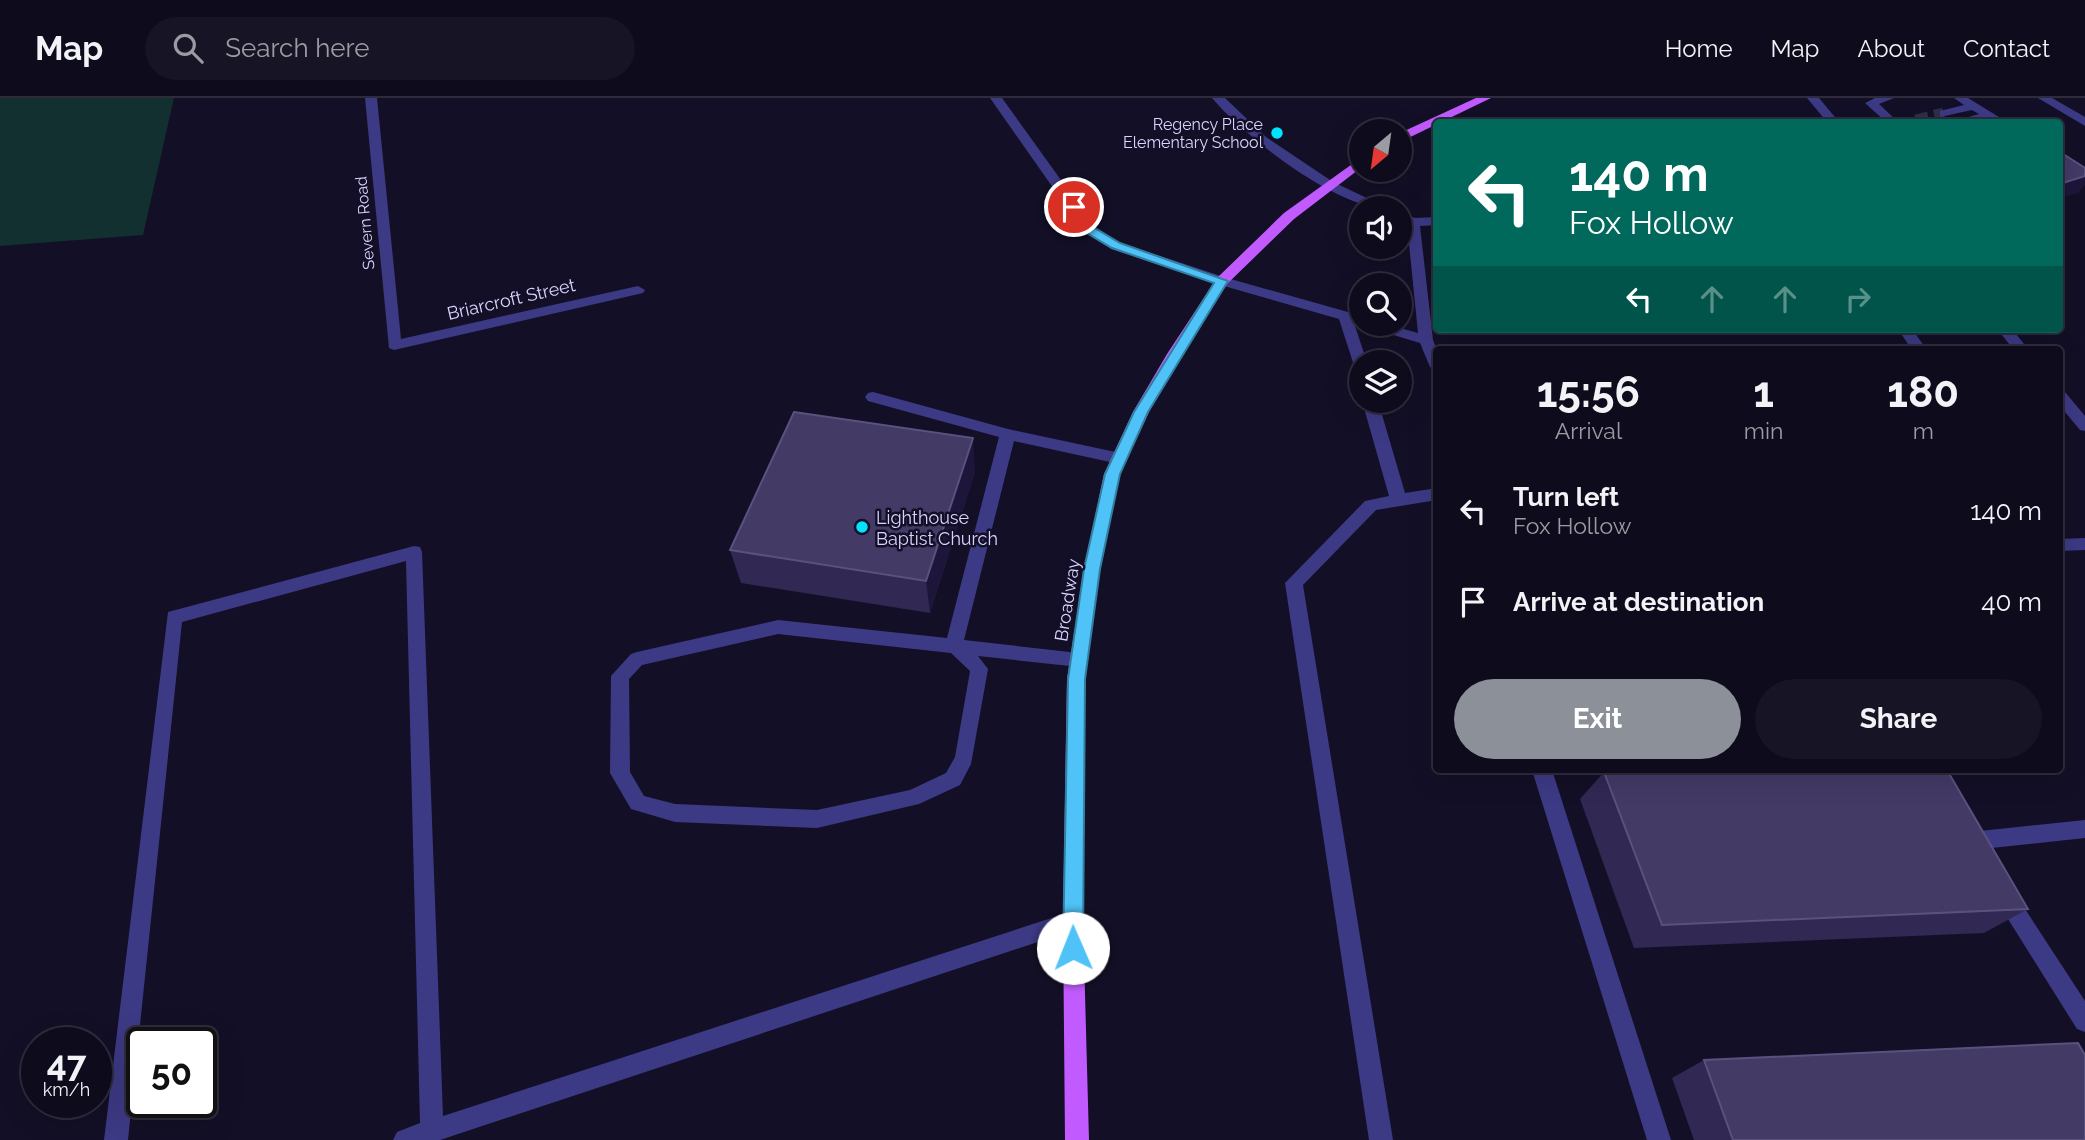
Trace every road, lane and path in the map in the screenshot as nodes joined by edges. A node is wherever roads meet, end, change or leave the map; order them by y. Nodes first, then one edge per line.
1 (388, 98) edge
2 (996, 98) edge
3 (1485, 98) edge
4 (1813, 98) edge
5 (1888, 98) edge
6 (1959, 98) tunnel mouth
7 (2044, 98) edge
8 (371, 99) edge
9 (1222, 99) edge
10 (1973, 106) junction
11 (1944, 114) tunnel mouth
12 (1989, 115) junction
13 (1440, 119) edge
14 (1830, 119) edge
15 (1889, 119) edge
16 (1976, 119) edge
17 (1996, 119) edge
18 (2082, 120) edge
19 (1433, 122) edge
20 (2063, 123) edge
21 (1412, 132) edge
22 (1349, 170) edge
23 (1329, 185) junction
24 (1354, 196) edge
25 (1412, 219) edge
26 (1433, 221) edge
27 (1412, 255) edge
28 (1222, 281) junction
29 (638, 290) dead end
30 (1345, 317) junction
31 (1349, 318) edge
32 (1412, 336) edge
33 (1426, 340) junction
34 (394, 345) joint
35 (1355, 350) edge
36 (1433, 357) edge
37 (873, 397) dead end
38 (2063, 400) edge
39 (1373, 413) edge
40 (2085, 426) edge
41 (1008, 434) junction
42 (1119, 458) junction
43 (1433, 495) edge
44 (1399, 501) junction
45 (2085, 544) edge
46 (2063, 545) edge
47 (954, 645) junction
48 (1079, 660) junction
49 (1543, 773) edge
50 (2085, 829) edge
51 (1073, 921) junction
52 (2077, 995) edge
53 (2085, 1021) edge
54 (432, 1131) junction
55 (116, 1140) edge
56 (405, 1140) edge
57 (1077, 1140) edge
58 (1381, 1140) edge
59 (1659, 1140) edge

1 - 8 street
2 - 28 street
3 - 13 main road
4 - 14 street
5 - 15 street
6 - 10 street
7 - 18 street
8 - 34 street, Severn Road
9 - 23 street
10 - 11 street
10 - 12 street
12 - 16 street
12 - 17 street
18 - 20 street
19 - 21 main road
22 - 23 main road, Broadway
23 - 24 street
23 - 28 main road, Broadway
25 - 26 street
27 - 33 street
28 - 30 street
28 - 42 main road, Broadway
29 - 34 street, Briarcroft Street
30 - 31 street
30 - 35 street
32 - 33 street
33 - 36 street
37 - 41 street
38 - 40 street
39 - 44 street
41 - 42 street
41 - 47 street
42 - 48 main road, Broadway
43 - 44 street
44 - 58 street
45 - 46 street
47 - 47 street
47 - 48 street
48 - 51 main road, Broadway
49 - 59 street
50 - 52 street
51 - 54 street
51 - 57 main road, Broadway
52 - 53 street
54 - 55 street
54 - 56 street

